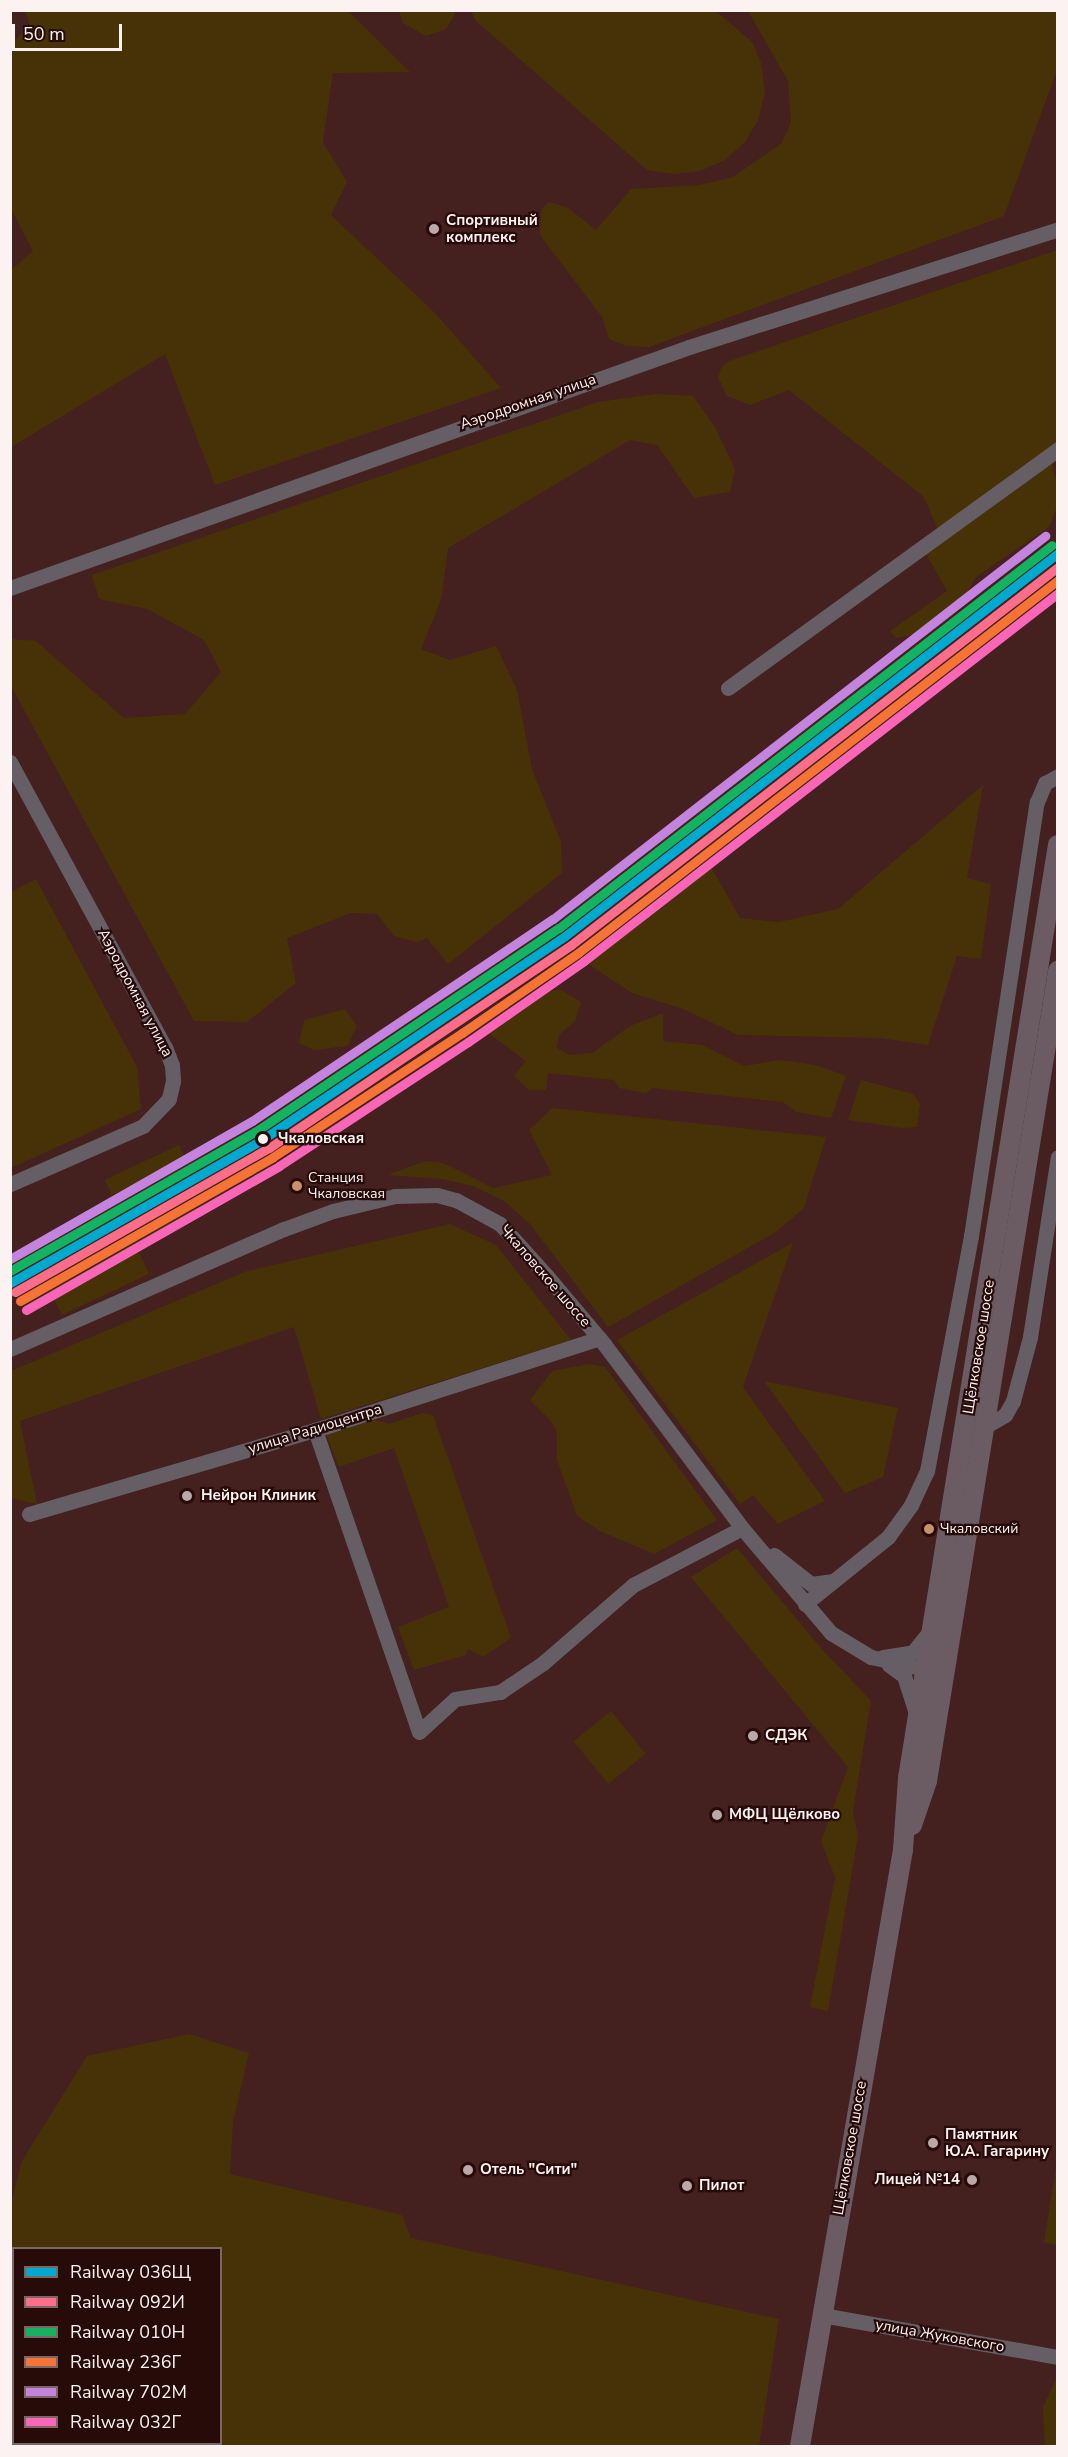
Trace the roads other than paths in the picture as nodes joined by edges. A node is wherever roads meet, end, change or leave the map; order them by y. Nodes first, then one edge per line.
1 (1055, 228) edge
2 (1058, 449) edge
3 (10, 588) edge
4 (728, 688) dead end
5 (10, 762) edge
6 (1058, 776) edge
7 (1058, 845) edge
8 (1058, 971) edge
9 (1058, 1157) edge
10 (10, 1184) edge
11 (599, 1338) junction
12 (10, 1349) edge
13 (986, 1426) junction
14 (315, 1430) junction
15 (29, 1514) dead end
16 (742, 1528) junction
17 (831, 1584) junction
18 (805, 1604) junction
19 (933, 1623) junction
20 (831, 1633) junction
21 (871, 1657) junction
22 (887, 1663) junction
23 (947, 1664) junction
24 (925, 1671) junction
25 (918, 1719) junction
26 (903, 1850) junction
27 (822, 2314) junction
28 (1058, 2357) edge
29 (800, 2446) edge

1 - 3 street, Аэродромная улица
2 - 4 street
5 - 10 street, Аэродромная улица
6 - 17 street
7 - 19 main road, Щёлковское шоссе
8 - 13 main road, Щёлковское шоссе
9 - 13 street
11 - 12 street, Чкаловское шоссе
11 - 14 street, улица Радиоцентра
11 - 16 street, Чкаловское шоссе
13 - 23 main road, Щёлковское шоссе
14 - 15 street, улица Радиоцентра
14 - 16 street
16 - 17 street
16 - 18 street, Чкаловское шоссе
17 - 18 street
17 - 20 street
18 - 20 street, Чкаловское шоссе
19 - 21 street
19 - 24 main road, Щёлковское шоссе
20 - 21 street, Чкаловское шоссе
21 - 22 street, Чкаловское шоссе
22 - 24 street, Чкаловское шоссе
22 - 25 street
23 - 24 street
23 - 26 main road, Щёлковское шоссе
24 - 25 main road, Щёлковское шоссе
25 - 26 main road, Щёлковское шоссе
26 - 27 main road, Щёлковское шоссе
27 - 28 street, улица Жуковского
27 - 29 main road, Щёлковское шоссе

